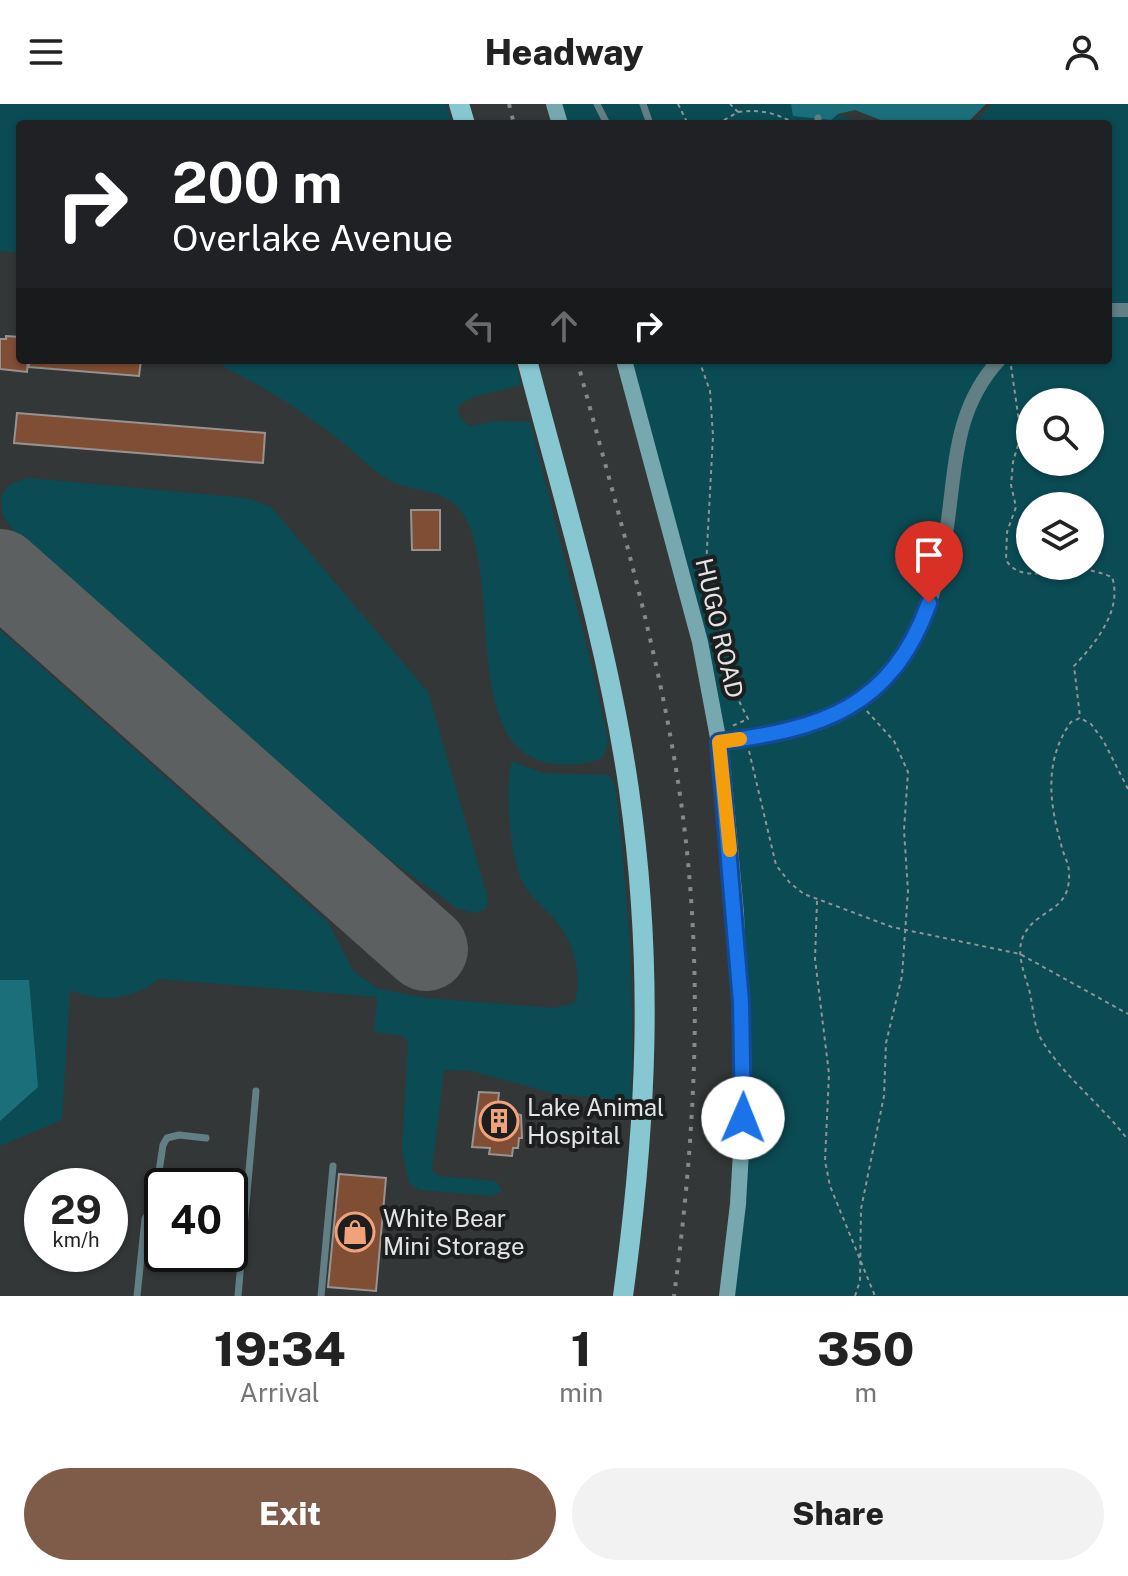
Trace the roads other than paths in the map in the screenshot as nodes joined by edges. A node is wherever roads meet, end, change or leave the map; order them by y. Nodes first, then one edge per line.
1 (528, 364) edge
2 (625, 364) edge
3 (996, 364) edge
4 (719, 742) junction
5 (256, 1091) dead end
6 (206, 1138) dead end
7 (333, 1166) dead end
8 (137, 1296) edge
9 (238, 1296) edge
10 (321, 1296) edge
11 (623, 1296) edge
12 (727, 1296) edge

1 - 11 main road
2 - 4 street, HUGO ROAD
3 - 4 street
4 - 12 street, HUGO ROAD
5 - 9 lane
6 - 8 lane
7 - 10 lane

